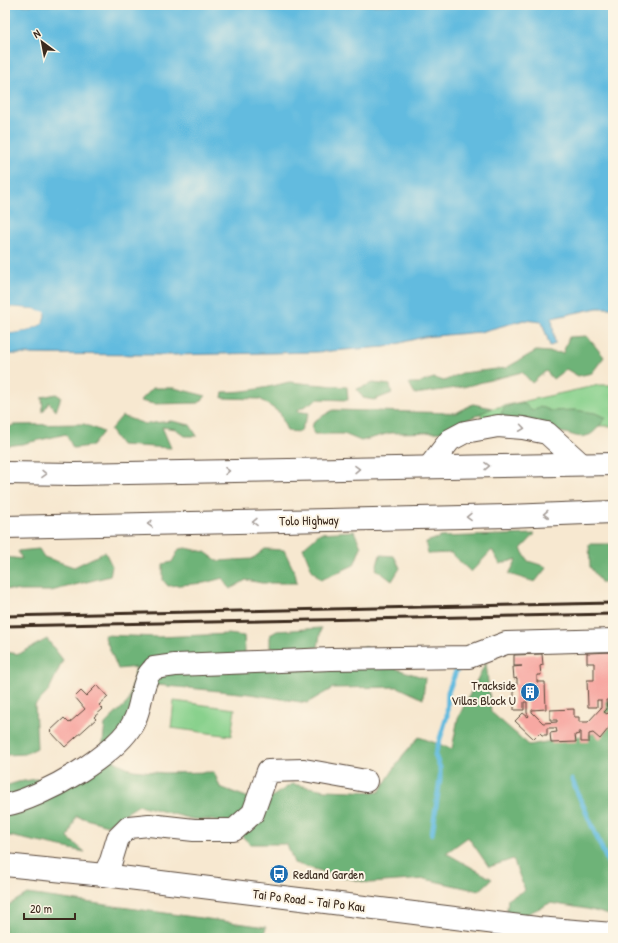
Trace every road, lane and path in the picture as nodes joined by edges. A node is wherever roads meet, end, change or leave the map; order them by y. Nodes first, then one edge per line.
1 (581, 464) junction
2 (613, 464) edge
3 (429, 467) junction
4 (5, 473) edge
5 (613, 512) edge
6 (5, 527) edge
7 (613, 640) edge
8 (366, 781) dead end
9 (5, 805) edge
10 (5, 865) edge
11 (104, 875) junction
12 (613, 934) edge

1 - 2 main road
3 -> 1 main road
3 -> 1 main road
4 -> 3 main road
5 -> 6 main road, Tolo Highway
7 - 9 main road
8 - 11 main road
10 - 11 main road, Tai Po Road – Tai Po Kau
11 - 12 main road, Tai Po Road – Tai Po Kau

